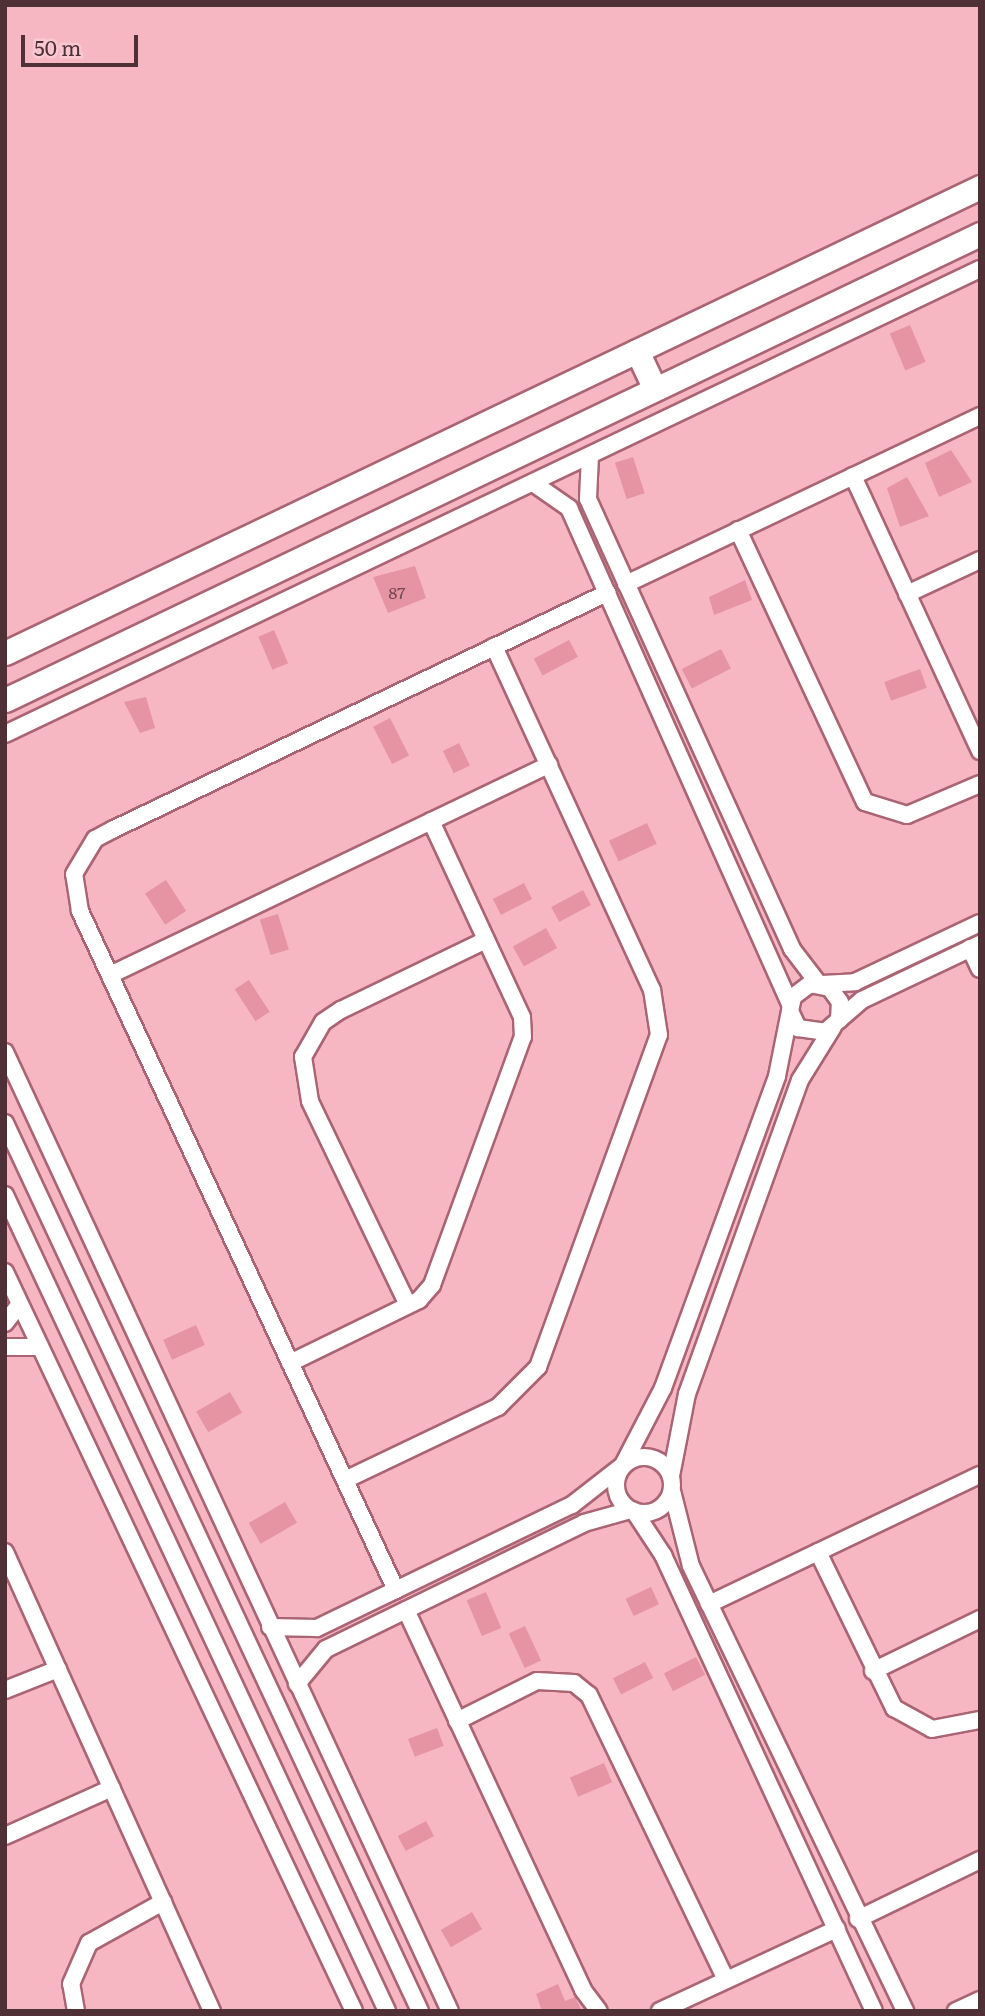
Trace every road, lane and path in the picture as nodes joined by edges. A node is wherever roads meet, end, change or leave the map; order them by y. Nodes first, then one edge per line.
1 (980, 187) edge
2 (980, 234) edge
3 (980, 269) edge
4 (637, 351) junction
5 (655, 389) junction
6 (980, 416) edge
7 (590, 456) junction
8 (853, 476) junction
9 (533, 484) junction
10 (738, 530) junction
11 (980, 560) edge
12 (626, 584) junction
13 (607, 593) junction
14 (907, 594) junction
15 (494, 646) junction
16 (5, 653) edge
17 (5, 699) edge
18 (5, 734) edge
19 (980, 751) edge
20 (549, 765) junction
21 (980, 784) edge
22 (431, 821) junction
23 (980, 923) edge
24 (486, 940) junction
25 (975, 946) edge
26 (980, 969) edge
27 (110, 975) junction
28 (820, 984) junction
29 (790, 1008) junction
30 (836, 1023) junction
31 (5, 1052) edge
32 (5, 1123) edge
33 (5, 1195) edge
34 (67, 1255) junction
35 (40, 1268) junction
36 (5, 1272) edge
37 (20, 1304) junction
38 (408, 1305) junction
39 (5, 1323) edge
40 (137, 1342) junction
41 (5, 1347) edge
42 (40, 1347) junction
43 (115, 1357) junction
44 (290, 1363) junction
45 (623, 1465) junction
46 (980, 1475) edge
47 (345, 1480) junction
48 (672, 1483) junction
49 (633, 1511) junction
50 (5, 1552) edge
51 (818, 1552) junction
52 (396, 1590) junction
53 (709, 1604) junction
54 (406, 1610) junction
55 (980, 1619) edge
56 (270, 1627) junction
57 (58, 1669) junction
58 (873, 1671) junction
59 (297, 1684) junction
60 (5, 1690) edge
61 (980, 1720) edge
62 (457, 1721) junction
63 (112, 1788) junction
64 (5, 1836) edge
65 (376, 1854) junction
66 (980, 1860) edge
67 (353, 1868) junction
68 (163, 1902) junction
69 (858, 1919) junction
70 (837, 1929) junction
71 (726, 1980) junction
72 (980, 2000) edge
73 (76, 2011) edge
74 (212, 2011) edge
75 (354, 2011) edge
76 (387, 2011) edge
77 (420, 2011) edge
78 (450, 2011) edge
79 (599, 2011) edge
80 (660, 2011) edge
81 (874, 2011) edge
82 (905, 2011) edge
83 (956, 2011) edge

1 - 4 street
2 - 5 street
3 - 7 street
4 - 5 street
4 - 16 street
5 - 17 street
6 - 8 street
7 - 9 street
7 - 12 street
8 - 10 street
8 - 14 street
9 - 13 street
9 - 18 street
10 - 12 street
10 - 21 street
11 - 14 street
12 - 28 street
13 - 15 street
13 - 29 street
14 - 19 street
15 - 20 street
15 - 27 street
20 - 22 street
20 - 47 street
22 - 24 street
22 - 27 street
23 - 28 street
24 - 38 street
24 - 38 street
25 - 26 street
25 - 30 street
27 - 44 street
28 - 29 street
28 - 30 street
29 - 30 street
29 - 45 street
30 - 48 street
31 - 40 street
32 - 34 street
33 - 35 street
34 - 35 street
34 - 43 street
35 - 76 street
36 - 37 street
37 - 39 street
37 - 42 street
38 - 44 street
40 - 43 street
40 - 56 street
41 - 42 street
42 - 75 street
43 - 67 street
44 - 47 street
45 - 48 street
45 - 49 street
45 - 52 street
46 - 51 street
47 - 52 street
48 - 49 street
48 - 53 street
49 - 54 street
49 - 70 street
50 - 57 street
51 - 53 street
51 - 58 street
52 - 56 street
53 - 69 street
54 - 59 street
54 - 62 street
55 - 58 street
56 - 59 street
57 - 60 street
57 - 63 street
58 - 61 street
59 - 65 street
62 - 71 street
62 - 79 street
63 - 64 street
63 - 68 street
65 - 67 street
65 - 78 street
66 - 69 street
67 - 77 street
68 - 73 street
68 - 74 street
69 - 82 street
70 - 71 street
70 - 81 street
71 - 80 street
72 - 83 street

